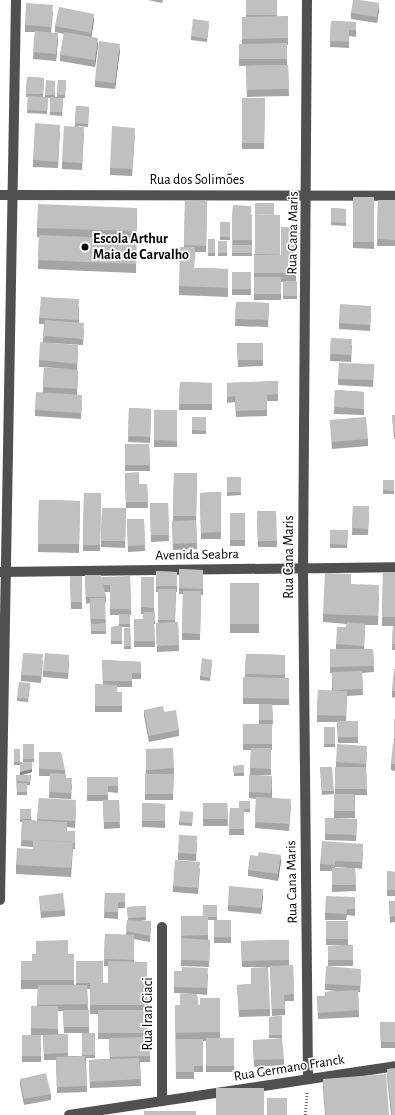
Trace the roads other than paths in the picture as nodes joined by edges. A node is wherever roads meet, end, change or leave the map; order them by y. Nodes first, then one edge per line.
1 (16, 0) edge
2 (307, 0) edge
3 (308, 194) junction
4 (0, 195) edge
5 (11, 195) junction
6 (395, 196) edge
7 (395, 567) edge
8 (303, 568) junction
9 (3, 572) edge
10 (0, 900) edge
11 (162, 927) dead end
12 (395, 1066) edge
13 (308, 1079) junction
14 (162, 1101) junction
15 (69, 1115) edge

1 - 5 street
2 - 3 street, Rua Cana Maris
3 - 5 street, Rua dos Solimões
3 - 6 street, Rua dos Solimões
3 - 8 street, Rua Cana Maris
4 - 5 street, Rua dos Solimões
5 - 9 street
7 - 8 street, Avenida Seabra
8 - 9 street, Avenida Seabra
8 - 13 street, Rua Cana Maris
9 - 10 street
11 - 14 street, Rua Iran Ciaci
12 - 13 street, Rua Germano Franck
13 - 14 street, Rua Germano Franck
14 - 15 street, Rua Germano Franck

